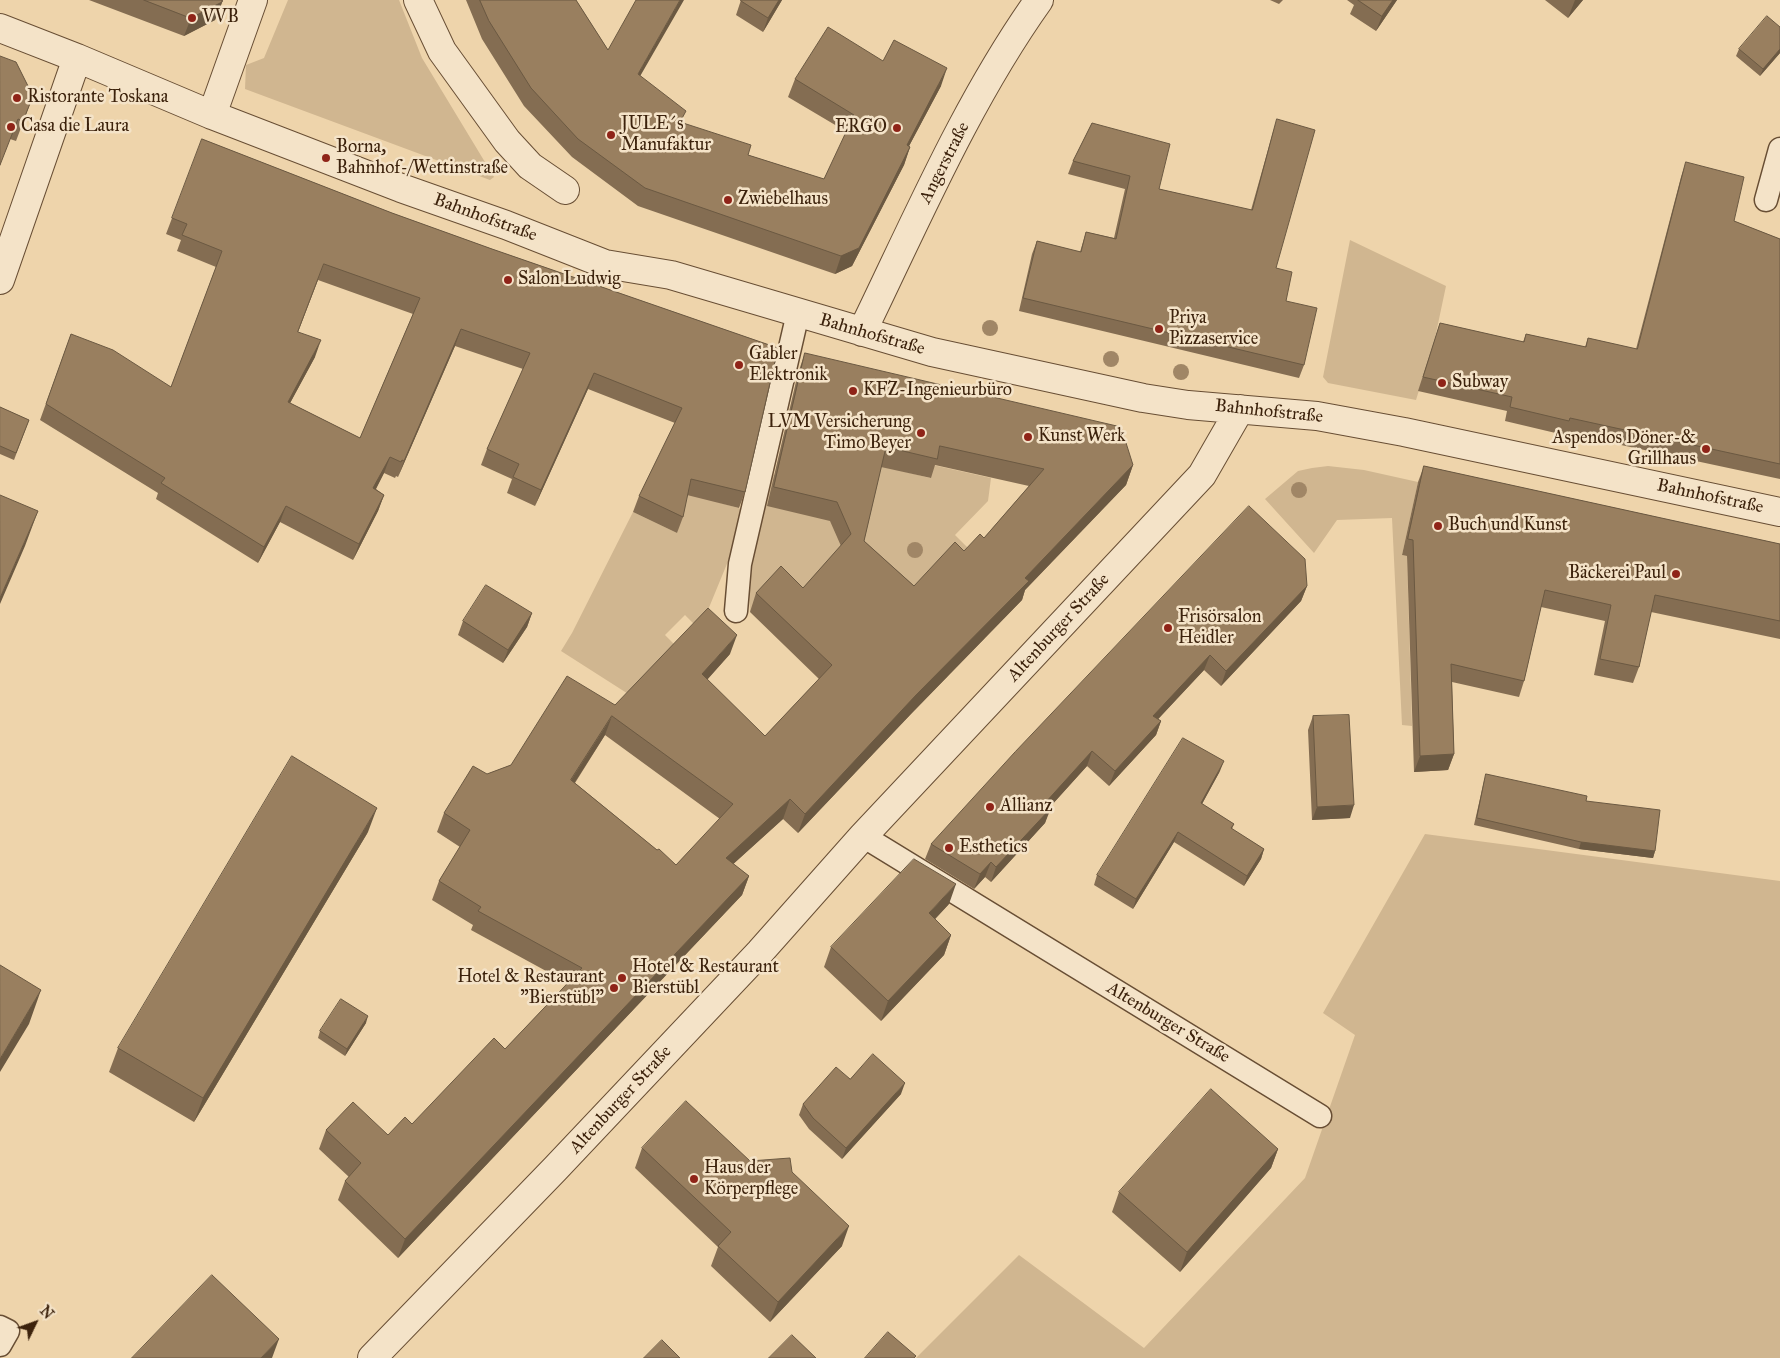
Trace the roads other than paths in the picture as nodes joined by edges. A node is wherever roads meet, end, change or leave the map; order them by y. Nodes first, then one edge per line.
1 (253, 0) edge
2 (418, 0) edge
3 (1039, 0) edge
4 (0, 28) edge
5 (76, 58) junction
6 (212, 115) junction
7 (1780, 149) edge
8 (566, 190) dead end
9 (1766, 200) dead end
10 (0, 280) edge
11 (798, 313) junction
12 (862, 332) junction
13 (1240, 409) junction
14 (1780, 512) edge
15 (736, 611) dead end
16 (863, 836) junction
17 (1320, 1116) dead end
18 (0, 1327) edge
19 (0, 1345) edge
20 (372, 1358) edge

1 - 6 street
2 - 8 street
3 - 12 street, Angerstraße
4 - 5 street, Bahnhofstraße
5 - 6 street, Bahnhofstraße
5 - 10 street
6 - 11 street, Bahnhofstraße
7 - 9 lane
11 - 12 street, Bahnhofstraße
11 - 15 lane
12 - 13 street, Bahnhofstraße
13 - 14 street, Bahnhofstraße
13 - 16 street, Altenburger Straße
16 - 17 lane, Altenburger Straße
16 - 20 street, Altenburger Straße
18 - 19 lane

